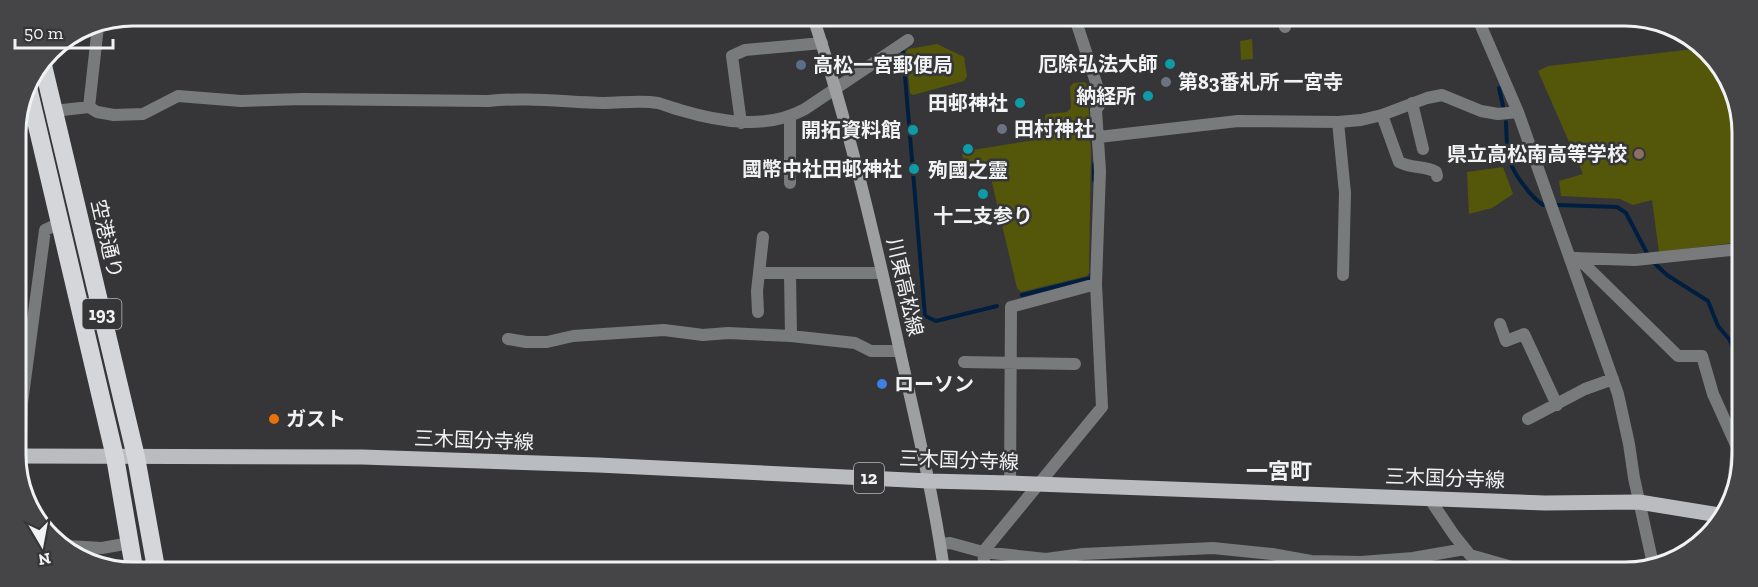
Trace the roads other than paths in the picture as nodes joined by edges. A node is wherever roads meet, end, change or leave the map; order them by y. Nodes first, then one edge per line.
1 (816, 26) edge
2 (1078, 26) edge
3 (1481, 26) edge
4 (97, 31) edge
5 (908, 40) dead end
6 (822, 43) junction
7 (45, 72) edge
8 (836, 87) junction
9 (31, 100) edge
10 (1412, 103) junction
11 (89, 107) junction
12 (54, 111) junction
13 (1518, 112) junction
14 (1382, 115) junction
15 (790, 117) junction
16 (1338, 122) junction
17 (741, 123) junction
18 (1099, 136) junction
19 (1423, 149) dead end
20 (1437, 176) dead end
21 (790, 183) dead end
22 (60, 224) junction
23 (763, 237) dead end
24 (1732, 250) edge
25 (1574, 258) junction
26 (759, 273) junction
27 (790, 273) junction
28 (882, 273) junction
29 (1343, 275) dead end
30 (1096, 284) junction
31 (758, 312) dead end
32 (1500, 324) dead end
33 (26, 326) edge
34 (32, 326) junction
35 (791, 336) junction
36 (508, 339) dead end
37 (900, 351) junction
38 (964, 362) dead end
39 (1010, 363) junction
40 (1074, 364) dead end
41 (26, 372) edge
42 (1614, 379) junction
43 (1557, 405) junction
44 (1528, 419) dead end
45 (1732, 425) edge
46 (26, 456) edge
47 (115, 457) junction
48 (136, 457) junction
49 (929, 481) junction
50 (1010, 483) junction
51 (1039, 484) junction
52 (1429, 498) junction
53 (1639, 502) junction
54 (1714, 514) edge
55 (130, 543) junction
56 (940, 544) junction
57 (79, 547) edge
58 (1465, 549) junction
59 (983, 552) junction
60 (1652, 558) edge
61 (943, 561) edge
62 (984, 561) edge
63 (1321, 561) edge
64 (1372, 561) edge
65 (1486, 561) edge
66 (133, 562) edge
67 (155, 562) edge

1 - 6 main road, 川東高松線
2 - 18 street
3 - 13 street
4 - 11 street
5 - 8 street
6 - 8 main road, 川東高松線
6 - 17 street
7 - 12 highway, 空港通り / 193
8 - 15 street
8 - 28 main road, 川東高松線
9 - 22 highway, 193
10 - 13 street
10 - 14 street
10 - 19 street
11 - 12 street
11 - 17 street
12 - 48 highway, 空港通り / 193
13 - 25 street
14 - 16 street
14 - 20 street
15 - 17 street
15 - 21 street
16 - 18 street
16 - 29 street
18 - 30 street
22 - 34 street
22 - 47 highway, 193
23 - 26 street
24 - 25 street
25 - 42 street
25 - 45 street
26 - 27 street
26 - 31 street
27 - 28 street
27 - 35 street
28 - 37 main road, 川東高松線
30 - 39 street
30 - 51 street
32 - 43 street
33 - 34 street
34 - 41 street
35 - 36 street
35 - 37 street
37 - 49 main road, 川東高松線
38 - 39 street
39 - 40 street
39 - 50 street
42 - 43 street
42 - 53 street
43 - 44 street
46 - 47 main road, 三木国分寺線 / 12
47 - 48 main road, 三木国分寺線 / 12
47 - 55 highway, 193
48 - 49 main road, 三木国分寺線 / 12
48 - 67 highway, 空港通り / 193
49 - 50 main road, 三木国分寺線 / 12
49 - 56 main road, 川東高松線
50 - 51 main road, 三木国分寺線 / 12
51 - 52 main road, 三木国分寺線 / 12
51 - 59 street
52 - 53 main road, 三木国分寺線 / 12
52 - 58 street
53 - 54 main road, 三木国分寺線 / 12
53 - 60 street
55 - 57 street
55 - 66 highway, 193
56 - 59 street
56 - 61 main road, 川東高松線
58 - 64 street
58 - 65 street
59 - 62 street
59 - 63 street

